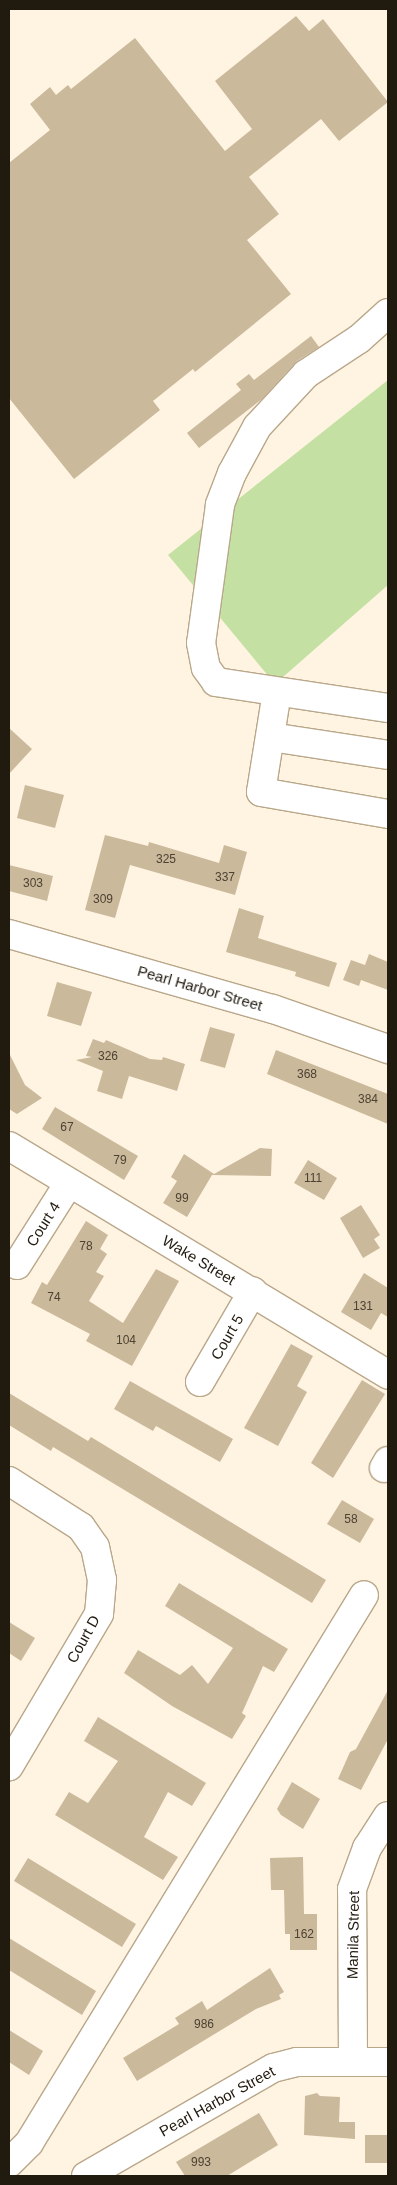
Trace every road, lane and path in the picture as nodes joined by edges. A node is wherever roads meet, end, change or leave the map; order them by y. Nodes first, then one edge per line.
1 (388, 313) edge
2 (277, 692) junction
3 (388, 708) edge
4 (271, 737) junction
5 (388, 755) edge
6 (388, 814) edge
7 (9, 934) edge
8 (388, 1049) edge
9 (9, 1146) edge
10 (69, 1183) junction
11 (17, 1265) dead end
12 (253, 1292) junction
13 (388, 1375) edge
14 (200, 1382) dead end
15 (9, 1481) edge
16 (364, 1595) dead end
17 (9, 1766) edge
18 (388, 1816) edge
19 (353, 2062) junction
20 (388, 2062) edge
21 (9, 2164) edge
22 (86, 2176) edge

1 - 2 street
2 - 3 street
2 - 4 street
4 - 5 street
4 - 6 street
7 - 8 street, Pearl Harbor Street
9 - 10 street, Wake Street
10 - 11 street, Court 4
10 - 12 street, Wake Street
12 - 13 street, Wake Street
12 - 14 street, Court 5
15 - 17 street, Court D
16 - 21 street
18 - 19 street, Manila Street
19 - 20 street, Pearl Harbor Street
19 - 22 street, Pearl Harbor Street

